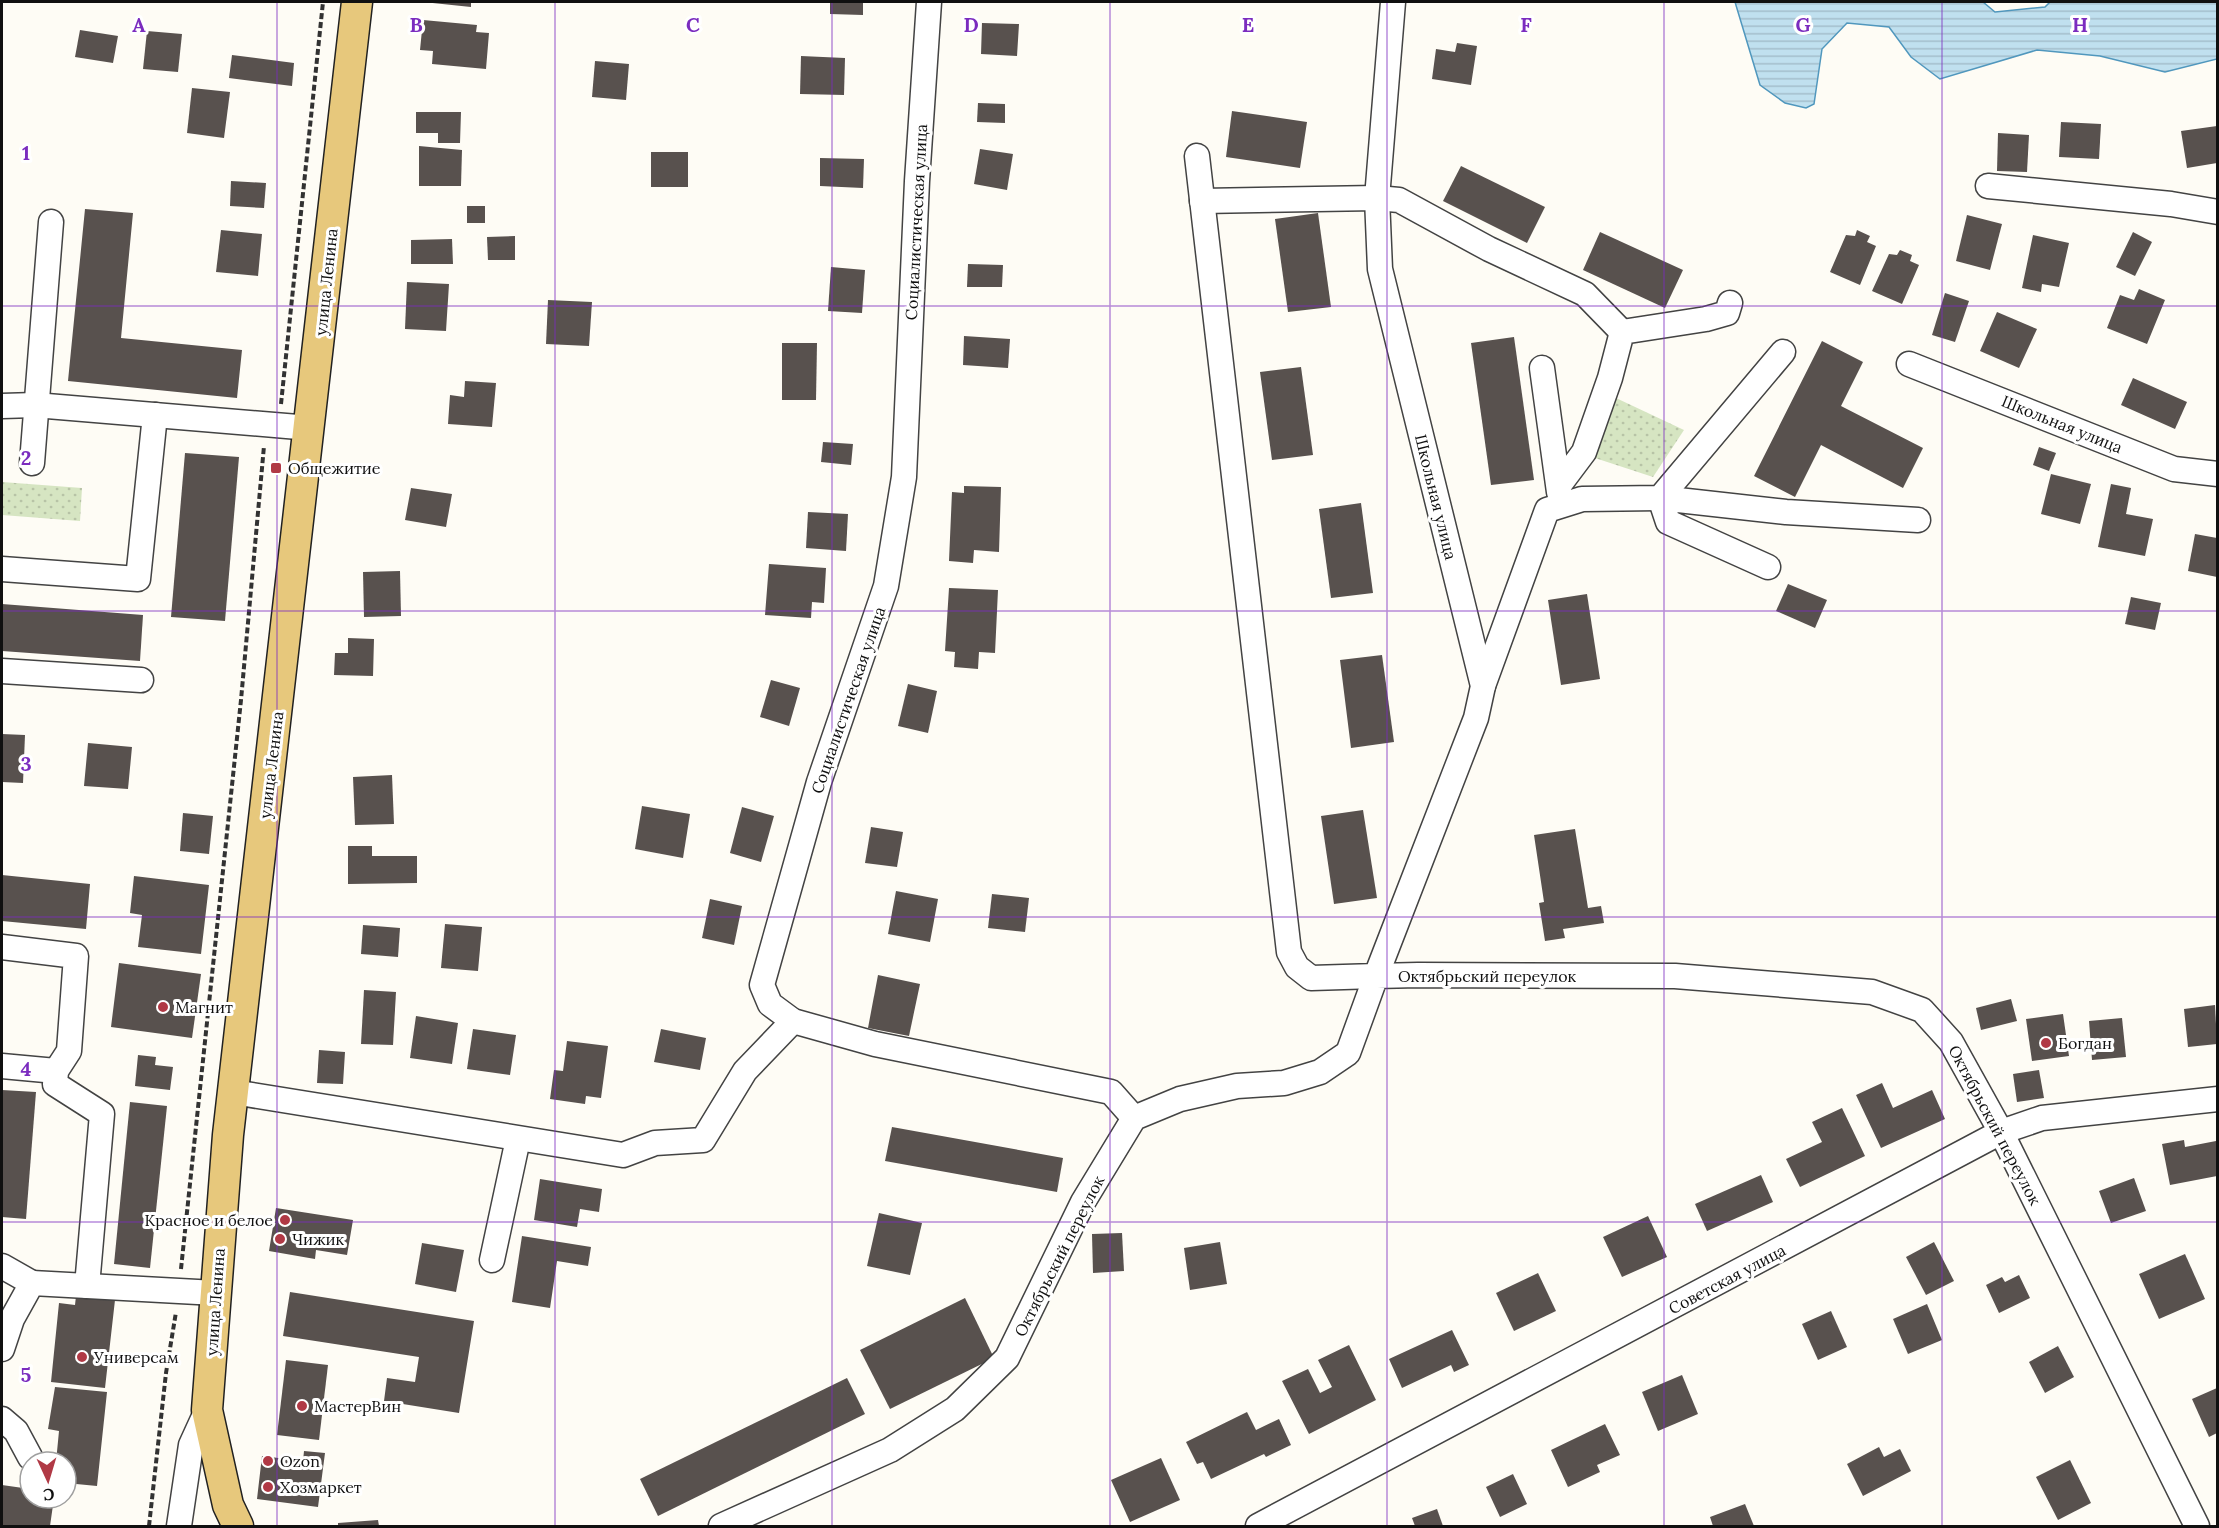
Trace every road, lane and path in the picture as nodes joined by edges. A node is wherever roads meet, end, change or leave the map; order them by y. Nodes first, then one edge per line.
1 (323, 2) edge
2 (357, 2) edge
3 (929, 2) edge
4 (1393, 2) edge
5 (1197, 156) dead end
6 (1988, 186) dead end
7 (1377, 198) junction
8 (1202, 201) junction
9 (2217, 212) edge
10 (51, 222) dead end
11 (1730, 303) dead end
12 (1622, 332) junction
13 (1783, 352) dead end
14 (1909, 364) dead end
15 (1542, 368) dead end
16 (35, 405) junction
17 (2, 406) edge
18 (155, 415) junction
19 (272, 425) junction
20 (310, 428) junction
21 (32, 463) dead end
22 (2217, 474) edge
23 (1559, 495) junction
24 (1660, 498) junction
25 (1918, 520) dead end
26 (1768, 567) dead end
27 (2, 569) edge
28 (2, 671) edge
29 (141, 680) dead end
30 (1483, 686) junction
31 (2, 947) edge
32 (1376, 976) junction
33 (793, 1021) junction
34 (2, 1066) edge
35 (56, 1071) junction
36 (233, 1092) junction
37 (2217, 1099) edge
38 (1134, 1118) junction
39 (2001, 1132) junction
40 (518, 1139) junction
41 (492, 1260) dead end
42 (2, 1266) edge
43 (32, 1283) junction
44 (87, 1286) junction
45 (179, 1291) junction
46 (216, 1293) junction
47 (2, 1349) edge
48 (207, 1410) junction
49 (2, 1419) edge
50 (26, 1450) edge
51 (149, 1527) edge
52 (179, 1527) edge
53 (238, 1527) edge
54 (721, 1527) edge
55 (1258, 1527) edge
56 (2197, 1527) edge

1 - 19 path
2 - 20 main road, улица Ленина
3 - 33 street, Социалистическая улица
4 - 7 street, Школьная улица
5 - 8 street
6 - 9 street
7 - 8 street
7 - 12 street
7 - 30 street, Школьная улица
8 - 32 street
10 - 16 street
11 - 12 street
12 - 23 street
13 - 24 street
14 - 22 street, Школьная улица
15 - 23 street
16 - 17 street
16 - 18 street
16 - 21 street
18 - 19 street
18 - 27 street
19 - 20 street
19 - 45 path
20 - 36 main road, улица Ленина
23 - 24 street
23 - 30 street
24 - 25 street
24 - 26 street
28 - 29 street
30 - 32 street, Школьная улица
31 - 35 street
32 - 38 street, Октябрьский переулок
32 - 39 street, Октябрьский переулок
33 - 38 street, Социалистическая улица
33 - 40 street
34 - 35 street
35 - 44 street
36 - 40 street
36 - 46 main road, улица Ленина
37 - 39 street, Советская улица
38 - 54 street, Октябрьский переулок
39 - 55 street, Советская улица
39 - 56 street, Октябрьский переулок
40 - 41 street
42 - 43 street
43 - 44 street
43 - 47 street
44 - 45 street
45 - 46 street
45 - 51 path
46 - 48 main road, улица Ленина
48 - 52 street, улица Ленина
48 - 53 main road
49 - 50 street

